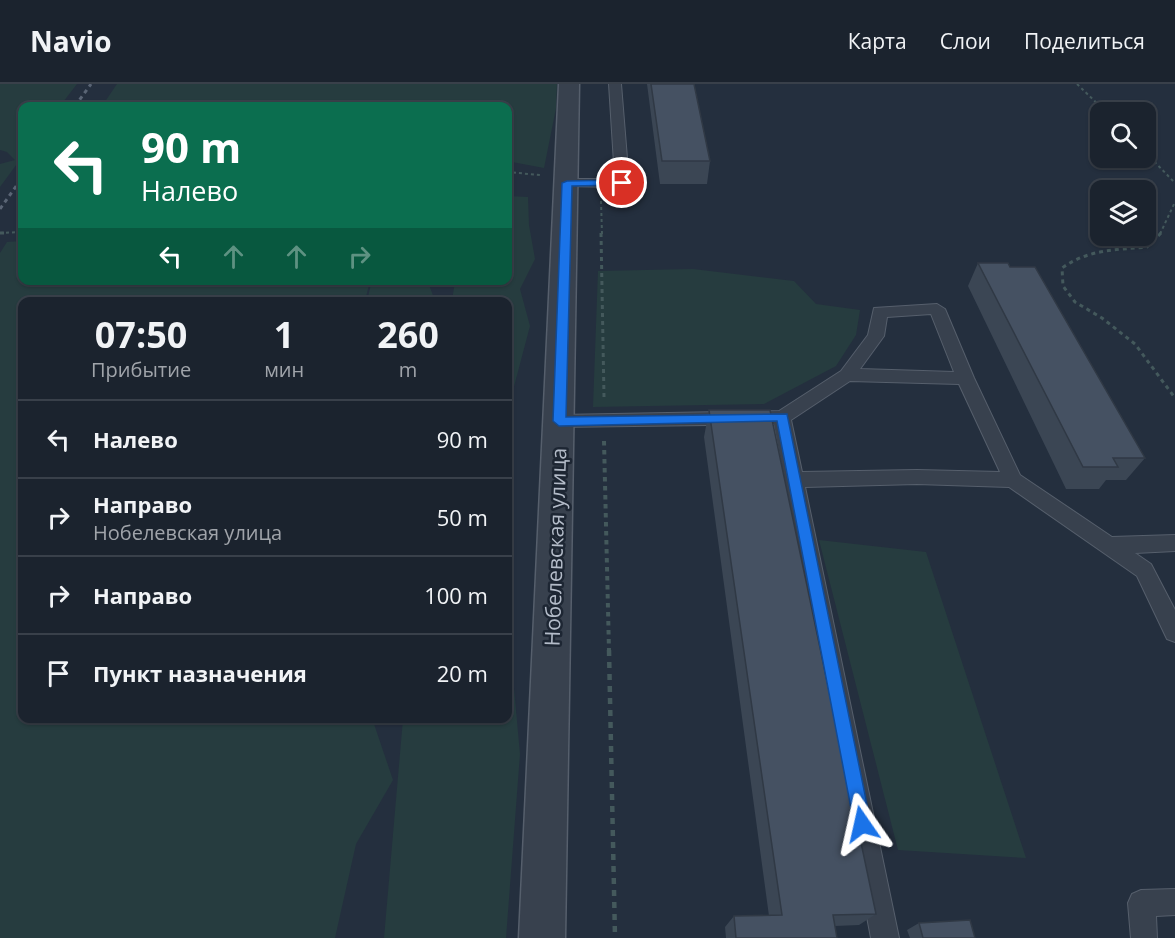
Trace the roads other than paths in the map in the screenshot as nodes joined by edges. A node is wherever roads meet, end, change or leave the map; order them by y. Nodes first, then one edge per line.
1 (569, 84) edge
2 (615, 84) edge
3 (567, 183) junction
4 (847, 375) junction
5 (965, 378) junction
6 (782, 417) junction
7 (559, 421) junction
8 (795, 480) junction
9 (1013, 480) junction
10 (1175, 543) edge
11 (1108, 546) junction
12 (1175, 632) edge
13 (1175, 902) edge
14 (543, 938) edge
15 (885, 938) edge
16 (1145, 938) edge

1 - 3 street, Нобелевская улица
2 - 3 lane
3 - 7 street, Нобелевская улица
4 - 5 lane
4 - 5 lane
4 - 6 lane
5 - 9 lane
6 - 7 lane
6 - 8 lane
7 - 14 street, Нобелевская улица
8 - 9 lane
8 - 15 lane
9 - 11 lane
10 - 11 lane
11 - 12 lane
13 - 16 lane

